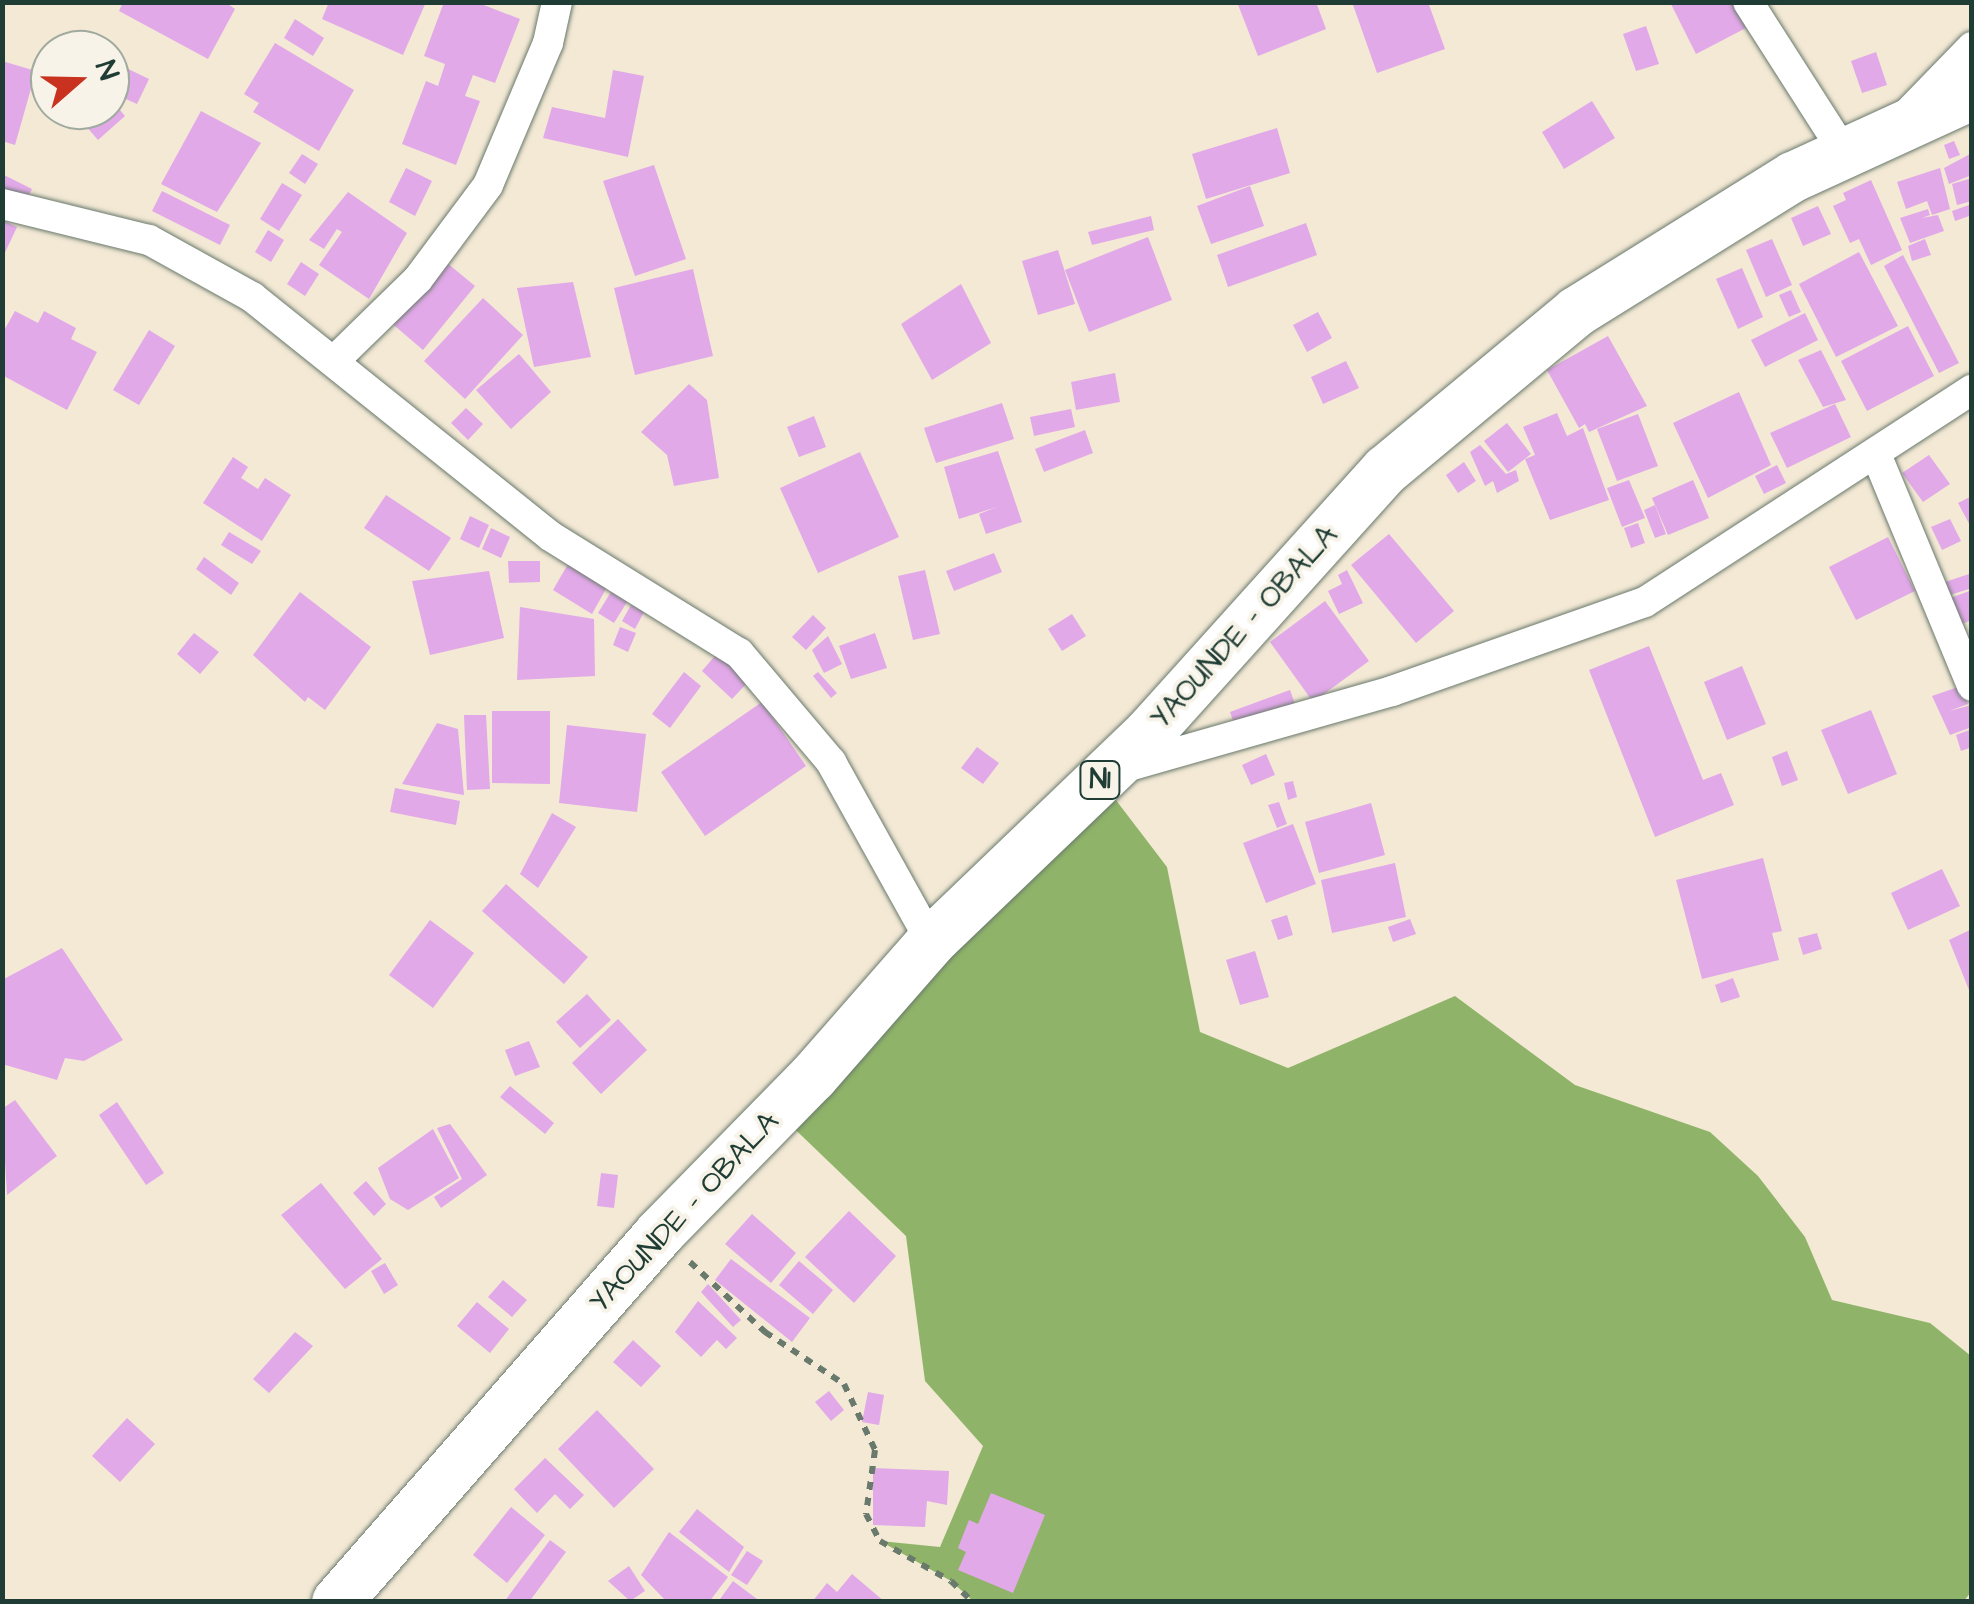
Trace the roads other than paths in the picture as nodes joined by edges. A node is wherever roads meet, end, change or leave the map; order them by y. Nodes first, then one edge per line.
1 (557, 2) edge
2 (1748, 2) edge
3 (1972, 47) edge
4 (1972, 95) edge
5 (1893, 130) junction
6 (1844, 152) junction
7 (2, 204) edge
8 (336, 360) junction
9 (1972, 390) edge
10 (1876, 454) junction
11 (1972, 686) edge
12 (1109, 771) junction
13 (931, 942) junction
14 (337, 1602) edge

1 - 8 street
2 - 6 street
3 - 5 street
4 - 5 highway, YAOUNDE - OBALA / N1
5 - 6 highway, YAOUNDE - OBALA / N1
6 - 12 highway, YAOUNDE - OBALA / N1
7 - 8 street
8 - 13 street
9 - 10 street
10 - 11 street
10 - 12 street
12 - 13 highway, YAOUNDE - OBALA / N1
13 - 14 highway, YAOUNDE - OBALA / N1

